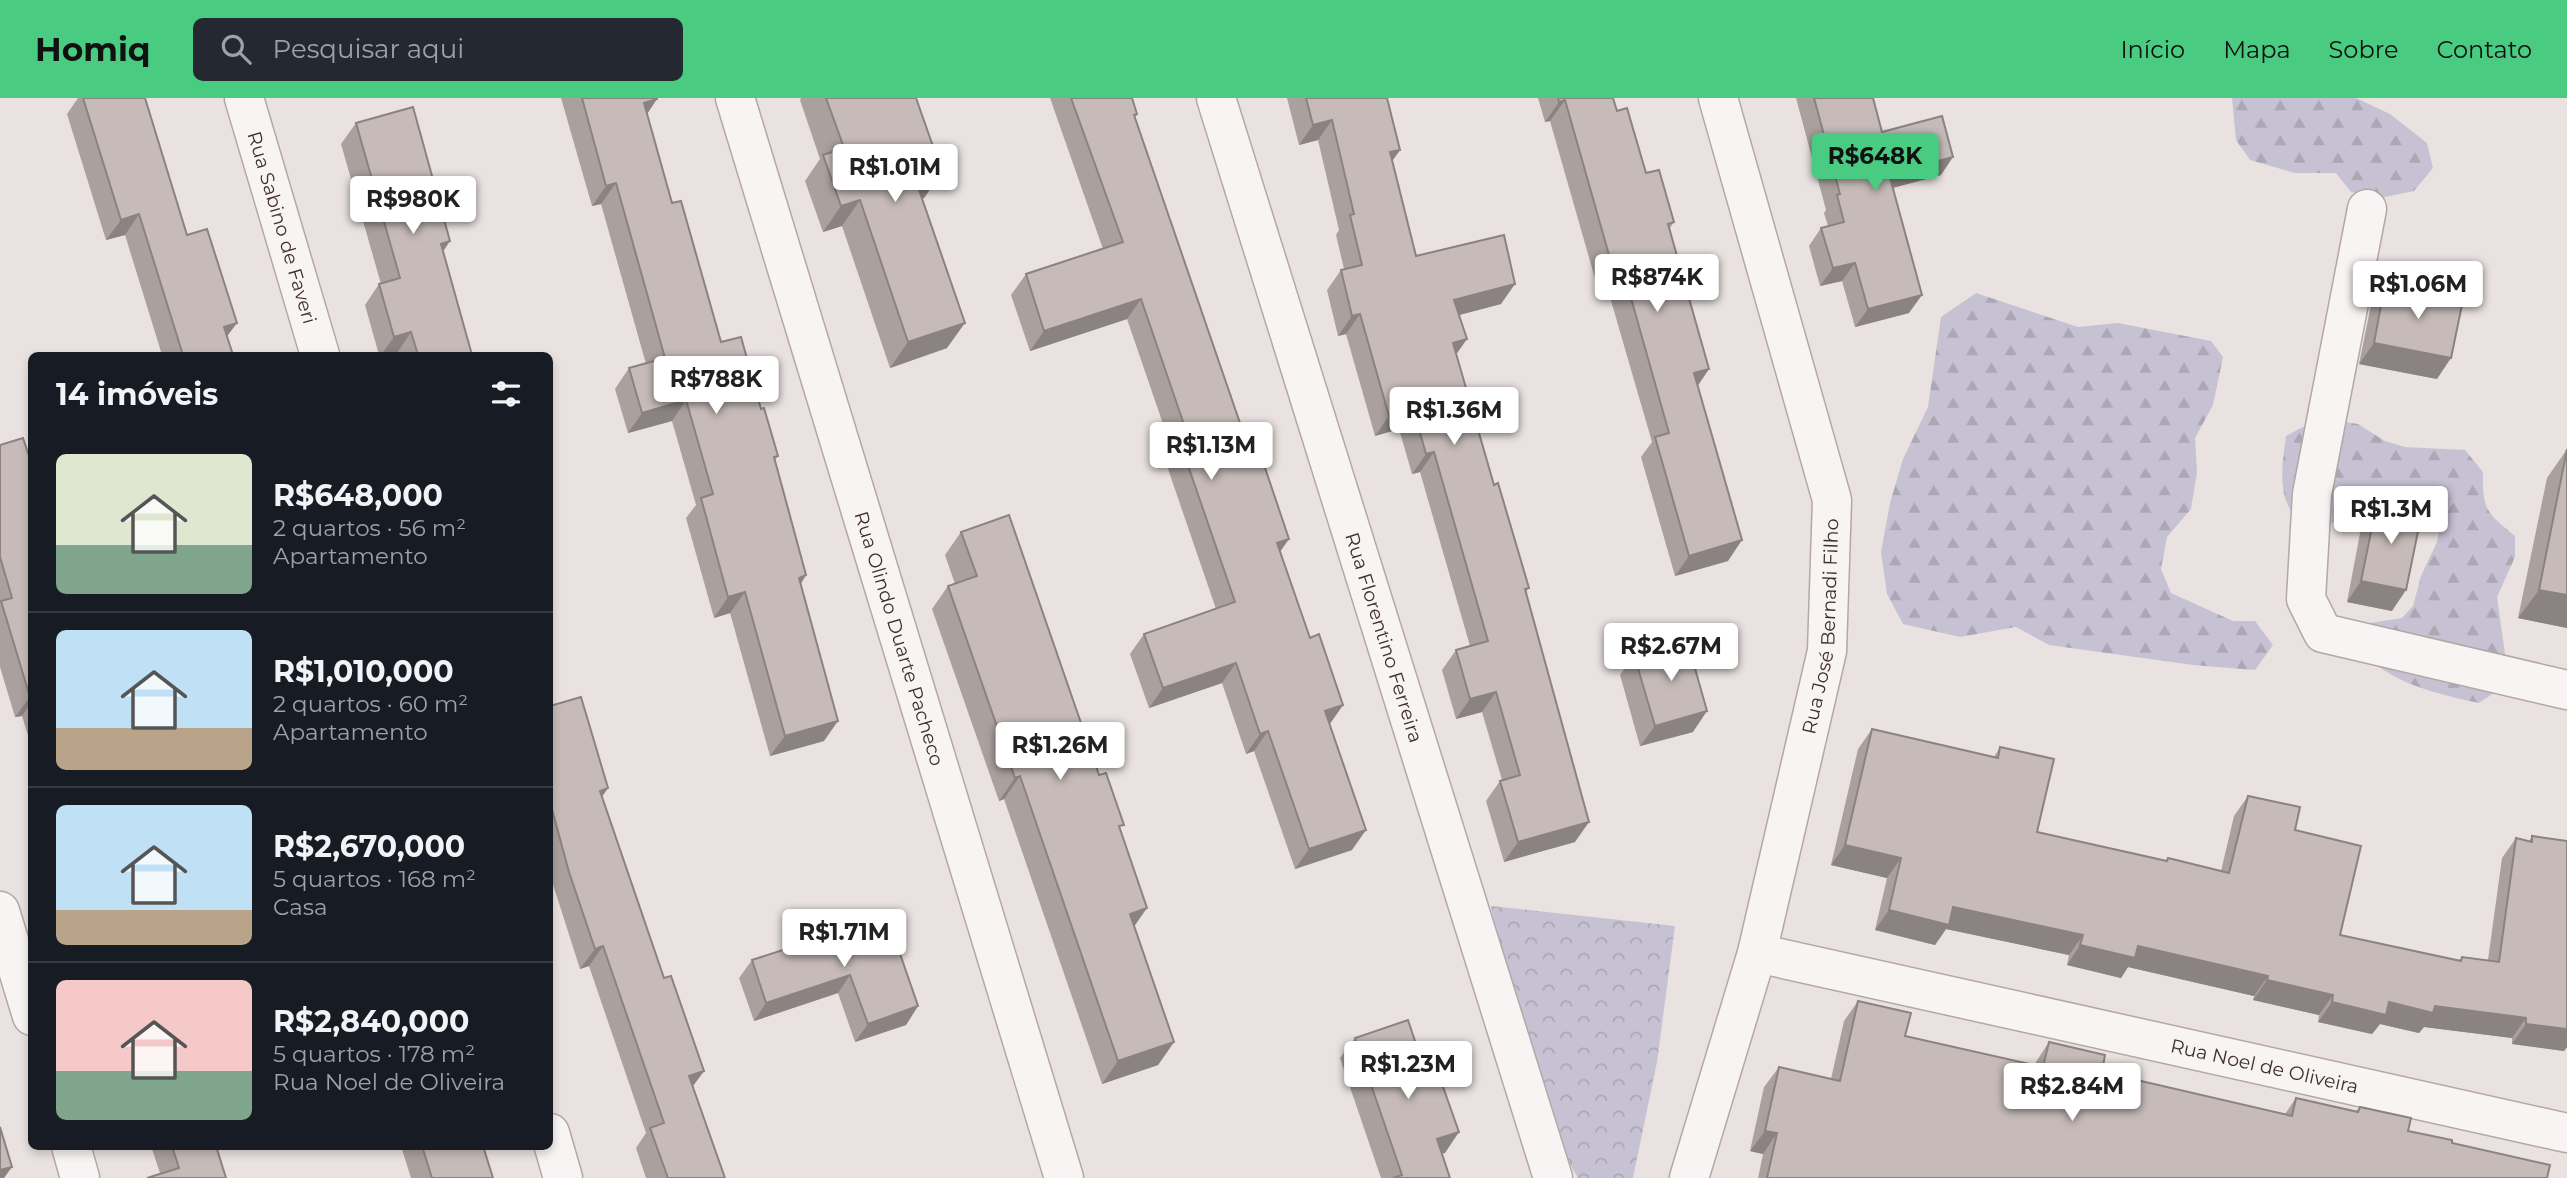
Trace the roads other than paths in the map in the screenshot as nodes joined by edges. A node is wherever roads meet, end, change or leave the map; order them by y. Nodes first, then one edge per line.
1 (244, 98) edge
2 (735, 98) edge
3 (1216, 98) edge
4 (1718, 98) edge
5 (2367, 209) dead end
6 (319, 352) edge
7 (2567, 690) edge
8 (0, 911) edge
9 (1757, 953) junction
10 (28, 1003) edge
11 (2567, 1133) edge
12 (553, 1143) edge
13 (72, 1150) edge
14 (80, 1178) edge
15 (563, 1178) edge
16 (1064, 1178) edge
17 (1553, 1178) edge
18 (1689, 1178) edge

1 - 6 street, Rua Sabino de Faveri
2 - 16 street, Rua Olindo Duarte Pacheco
3 - 17 street, Rua Florentino Ferreira
4 - 9 street, Rua José Bernadi Filho
5 - 7 street
8 - 10 street
9 - 11 street, Rua Noel de Oliveira
9 - 18 street, Rua José Bernadi Filho
12 - 15 street
13 - 14 street

